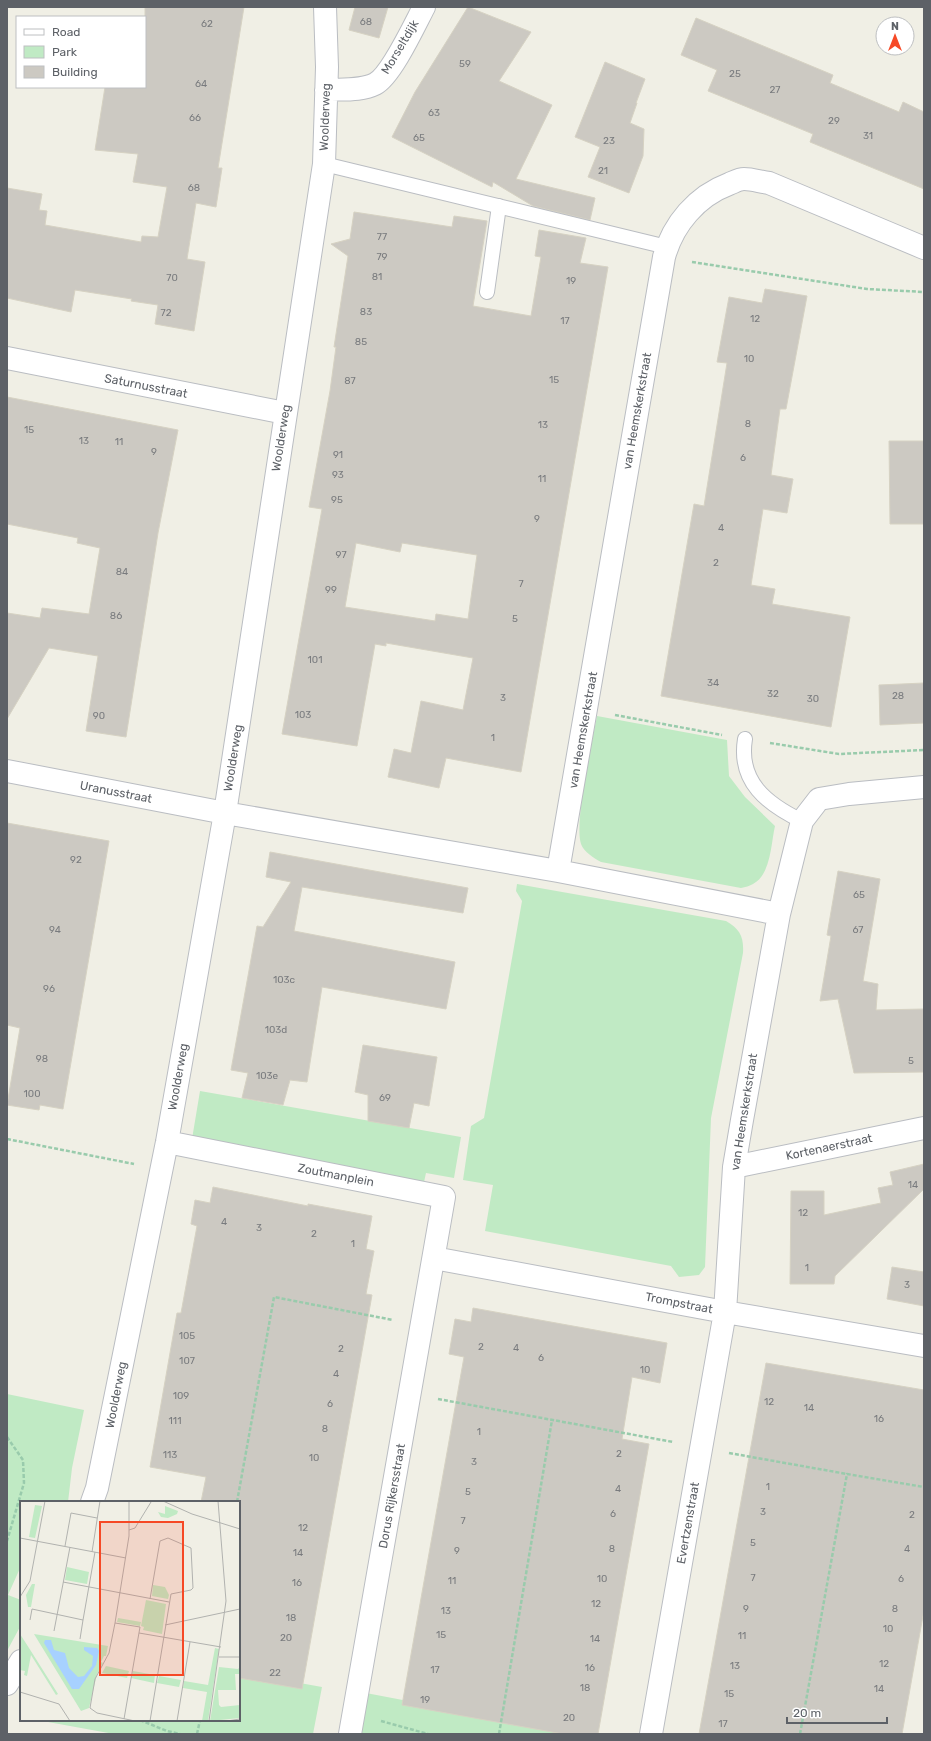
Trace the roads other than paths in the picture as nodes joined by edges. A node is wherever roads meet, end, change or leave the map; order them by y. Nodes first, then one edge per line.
1 (325, 7) edge
2 (424, 7) edge
3 (326, 90) junction
4 (324, 164) junction
5 (499, 206) junction
6 (924, 248) edge
7 (665, 252) junction
8 (487, 292) dead end
9 (7, 358) edge
10 (285, 413) junction
11 (745, 739) dead end
12 (7, 770) edge
13 (924, 787) edge
14 (225, 813) junction
15 (802, 821) junction
16 (558, 871) junction
17 (779, 914) junction
18 (924, 1128) edge
19 (167, 1142) junction
20 (734, 1167) junction
21 (434, 1258) junction
22 (725, 1312) junction
23 (924, 1346) edge
24 (92, 1501) edge
25 (20, 1663) edge
26 (7, 1684) edge
27 (352, 1725) edge
28 (651, 1734) edge

1 - 3 street, Woolderweg
2 - 3 street, Morseltdijk
3 - 4 street, Woolderweg
4 - 5 lane
4 - 10 street, Woolderweg
5 - 7 lane
5 - 8 lane
6 - 7 street, van Heemskerkstraat
7 - 16 street, van Heemskerkstraat
9 - 10 street, Saturnusstraat
10 - 14 street, Woolderweg
11 - 15 lane
12 - 14 street, Uranusstraat
13 - 15 street, van Heemskerkstraat
14 - 16 street
14 - 19 street, Woolderweg
15 - 17 street, van Heemskerkstraat
16 - 17 street
17 - 20 street, van Heemskerkstraat
18 - 20 street, Kortenaerstraat
19 - 21 street, Zoutmanplein
19 - 24 street, Woolderweg
20 - 22 street, van Heemskerkstraat
21 - 22 street, Trompstraat
21 - 27 street, Dorus Rijkersstraat
22 - 23 street, Trompstraat
22 - 28 street, Evertzenstraat
25 - 26 street

